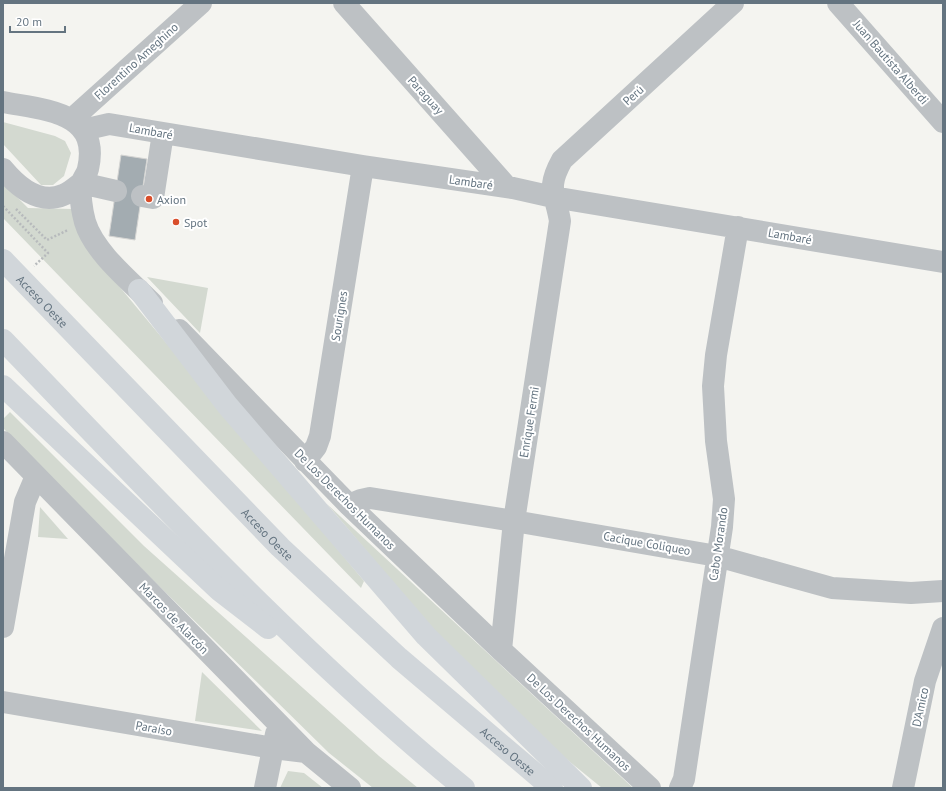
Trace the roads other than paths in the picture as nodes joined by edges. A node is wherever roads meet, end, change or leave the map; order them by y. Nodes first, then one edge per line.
1 (201, 3) edge
2 (344, 3) edge
3 (733, 3) edge
4 (838, 3) edge
5 (3, 102) edge
6 (943, 122) edge
7 (77, 124) junction
8 (163, 133) junction
9 (363, 166) junction
10 (3, 169) edge
11 (82, 183) junction
12 (507, 187) junction
13 (116, 191) dead end
14 (142, 196) dead end
15 (553, 197) junction
16 (738, 227) junction
17 (3, 260) edge
18 (943, 262) edge
19 (139, 290) junction
20 (3, 340) edge
21 (3, 386) edge
22 (3, 442) edge
23 (305, 461) junction
24 (36, 476) junction
25 (349, 504) junction
26 (514, 520) junction
27 (717, 556) junction
28 (943, 591) edge
29 (3, 628) edge
30 (943, 628) edge
31 (501, 650) junction
32 (3, 702) edge
33 (371, 708) junction
34 (278, 723) junction
35 (273, 748) junction
36 (306, 752) junction
37 (266, 788) edge
38 (350, 788) edge
39 (464, 788) edge
40 (552, 788) edge
41 (581, 788) edge
42 (650, 788) edge
43 (680, 788) edge
44 (903, 788) edge

1 - 7 street, Florentino Ameghino
2 - 12 street, Paraguay
3 - 15 street, Perú
4 - 6 street, Juan Bautista Alberdi
5 - 7 street
7 - 8 street, Lambaré
7 - 11 street, De Los Derechos Humanos
8 - 9 street, Lambaré
8 - 14 street
9 - 12 street, Lambaré
9 - 23 street, Sourignes
10 - 11 street
11 - 13 street
11 - 19 street, De Los Derechos Humanos
12 - 15 street, Lambaré
15 - 16 street, Lambaré
15 - 26 street, Enrique Fermi
16 - 18 street, Lambaré
16 - 27 street, Cabo Morando
17 - 40 highway, Acceso Oeste
19 - 23 street, De Los Derechos Humanos
19 - 41 highway
20 - 33 highway
21 - 33 highway
22 - 24 street, Marcos de Alarcón
23 - 25 street, De Los Derechos Humanos
24 - 29 street
24 - 34 street, Marcos de Alarcón
25 - 26 street, Cacique Coliqueo
25 - 31 street, De Los Derechos Humanos
26 - 27 street, Cacique Coliqueo
26 - 31 street, Enrique Fermi
27 - 28 street, Cacique Coliqueo
27 - 43 street, Cabo Morando
30 - 44 street, D'Amico
31 - 42 street, De Los Derechos Humanos
32 - 35 street, Paraíso
33 - 39 highway
34 - 35 street
34 - 36 street, Marcos de Alarcón
35 - 36 street, Paraíso
35 - 37 street
36 - 38 street, Marcos de Alarcón

